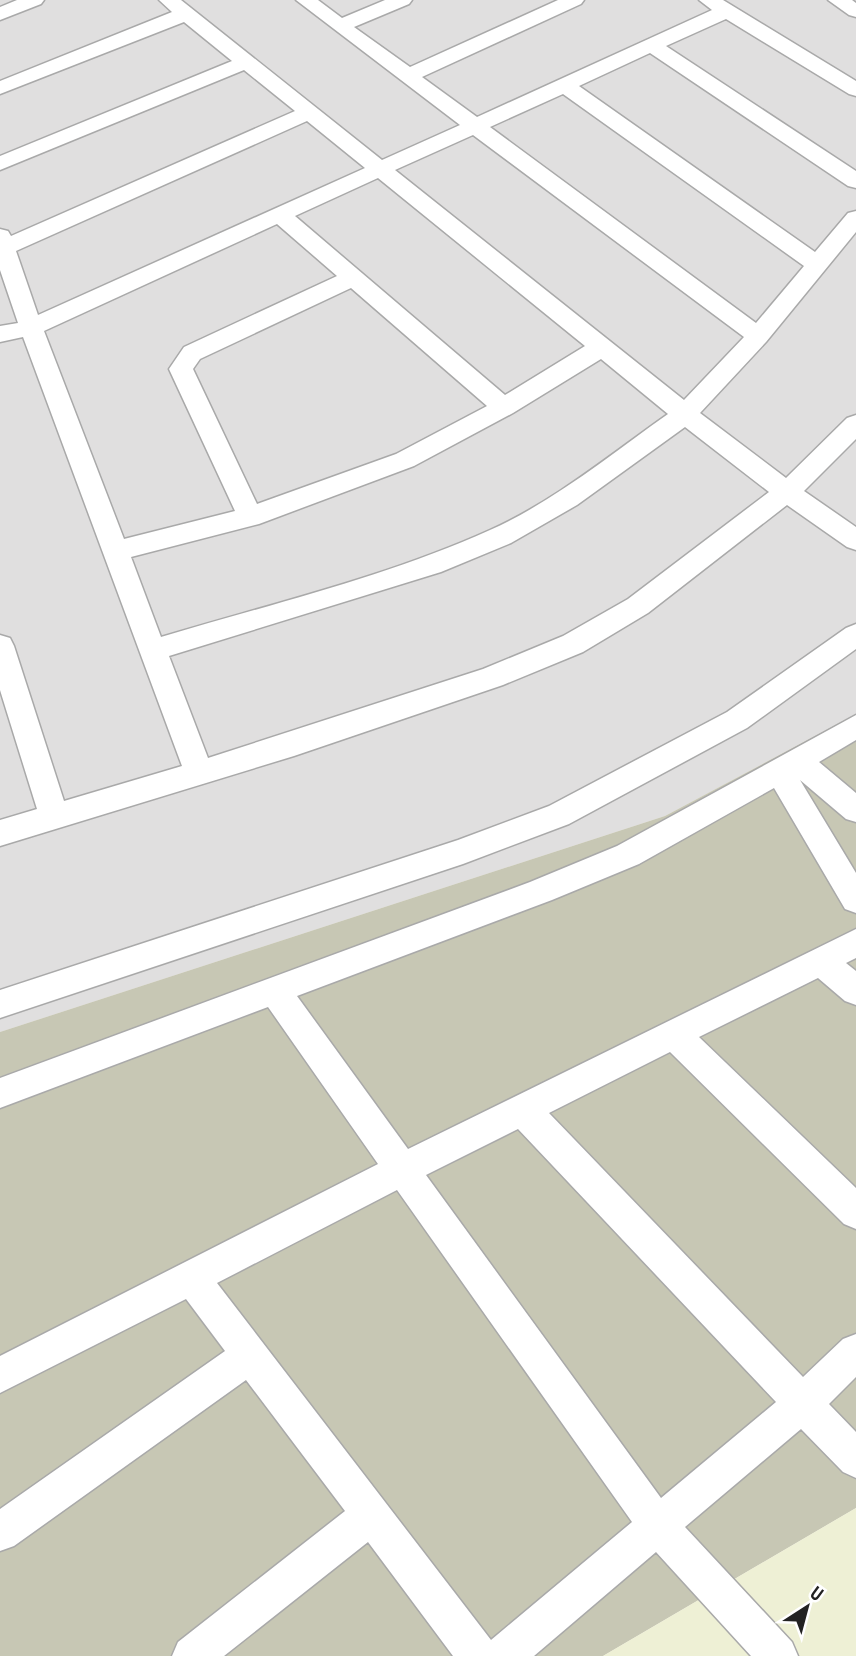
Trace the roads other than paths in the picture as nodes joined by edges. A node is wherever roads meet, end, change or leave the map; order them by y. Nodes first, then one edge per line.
1 (34, 0) edge
2 (306, 0) edge
3 (402, 0) edge
4 (574, 0) edge
5 (838, 0) edge
6 (718, 6) edge
7 (178, 7) edge
8 (856, 11) edge
9 (0, 14) edge
10 (341, 25) junction
11 (652, 45) junction
12 (246, 62) junction
13 (409, 75) junction
14 (564, 85) junction
15 (0, 88) edge
16 (856, 90) edge
17 (310, 112) junction
18 (475, 126) junction
19 (0, 164) edge
20 (380, 169) junction
21 (856, 181) edge
22 (280, 215) junction
23 (856, 218) edge
24 (3, 241) edge
25 (817, 264) junction
26 (353, 278) junction
27 (31, 328) junction
28 (0, 334) edge
29 (758, 336) junction
30 (601, 348) junction
31 (504, 407) junction
32 (685, 414) junction
33 (856, 424) edge
34 (787, 492) junction
35 (250, 517) junction
36 (856, 540) edge
37 (116, 551) junction
38 (856, 635) edge
39 (0, 646) edge
40 (153, 650) junction
41 (856, 726) edge
42 (789, 766) junction
43 (200, 773) junction
44 (856, 810) edge
45 (54, 817) junction
46 (0, 833) edge
47 (856, 900) edge
48 (856, 943) edge
49 (821, 961) junction
50 (856, 991) edge
51 (275, 992) junction
52 (0, 1004) edge
53 (673, 1034) junction
54 (0, 1093) edge
55 (522, 1110) junction
56 (401, 1170) junction
57 (856, 1212) edge
58 (191, 1277) junction
59 (856, 1352) edge
60 (250, 1355) junction
61 (0, 1375) edge
62 (803, 1403) junction
63 (856, 1459) edge
64 (371, 1515) junction
65 (659, 1527) junction
66 (0, 1532) edge
67 (192, 1656) edge
68 (478, 1656) edge
69 (503, 1656) edge
70 (778, 1656) edge

1 - 9 street
2 - 10 street
3 - 10 street
4 - 13 street
5 - 8 street
6 - 11 street
6 - 16 street
7 - 12 street
7 - 15 street
10 - 13 street
11 - 14 street
11 - 21 street
12 - 17 street
12 - 19 street
13 - 18 street
14 - 18 street
14 - 25 street
17 - 20 street
17 - 24 street
18 - 20 street
18 - 29 street
20 - 22 street
20 - 30 street
22 - 26 street
22 - 27 street
23 - 25 street
24 - 27 street
25 - 29 street
26 - 31 street
26 - 35 street
27 - 28 street
27 - 37 street
29 - 32 street
30 - 31 street
30 - 32 street
31 - 35 street
32 - 34 street
32 - 40 street
33 - 34 street
34 - 36 street
34 - 43 street
35 - 37 street
37 - 40 street
38 - 52 street
39 - 45 street
40 - 43 street
41 - 42 street
42 - 44 street
42 - 47 street
42 - 51 street
43 - 45 street
45 - 46 street
48 - 49 street
49 - 50 street
49 - 53 street
51 - 54 street
51 - 56 street
53 - 55 street
53 - 57 street
55 - 56 street
55 - 62 street
56 - 58 street
56 - 65 street
58 - 60 street
58 - 61 street
59 - 62 street
60 - 64 street
60 - 66 street
62 - 63 street
62 - 65 street
64 - 67 street
64 - 68 street
65 - 69 street
65 - 70 street

